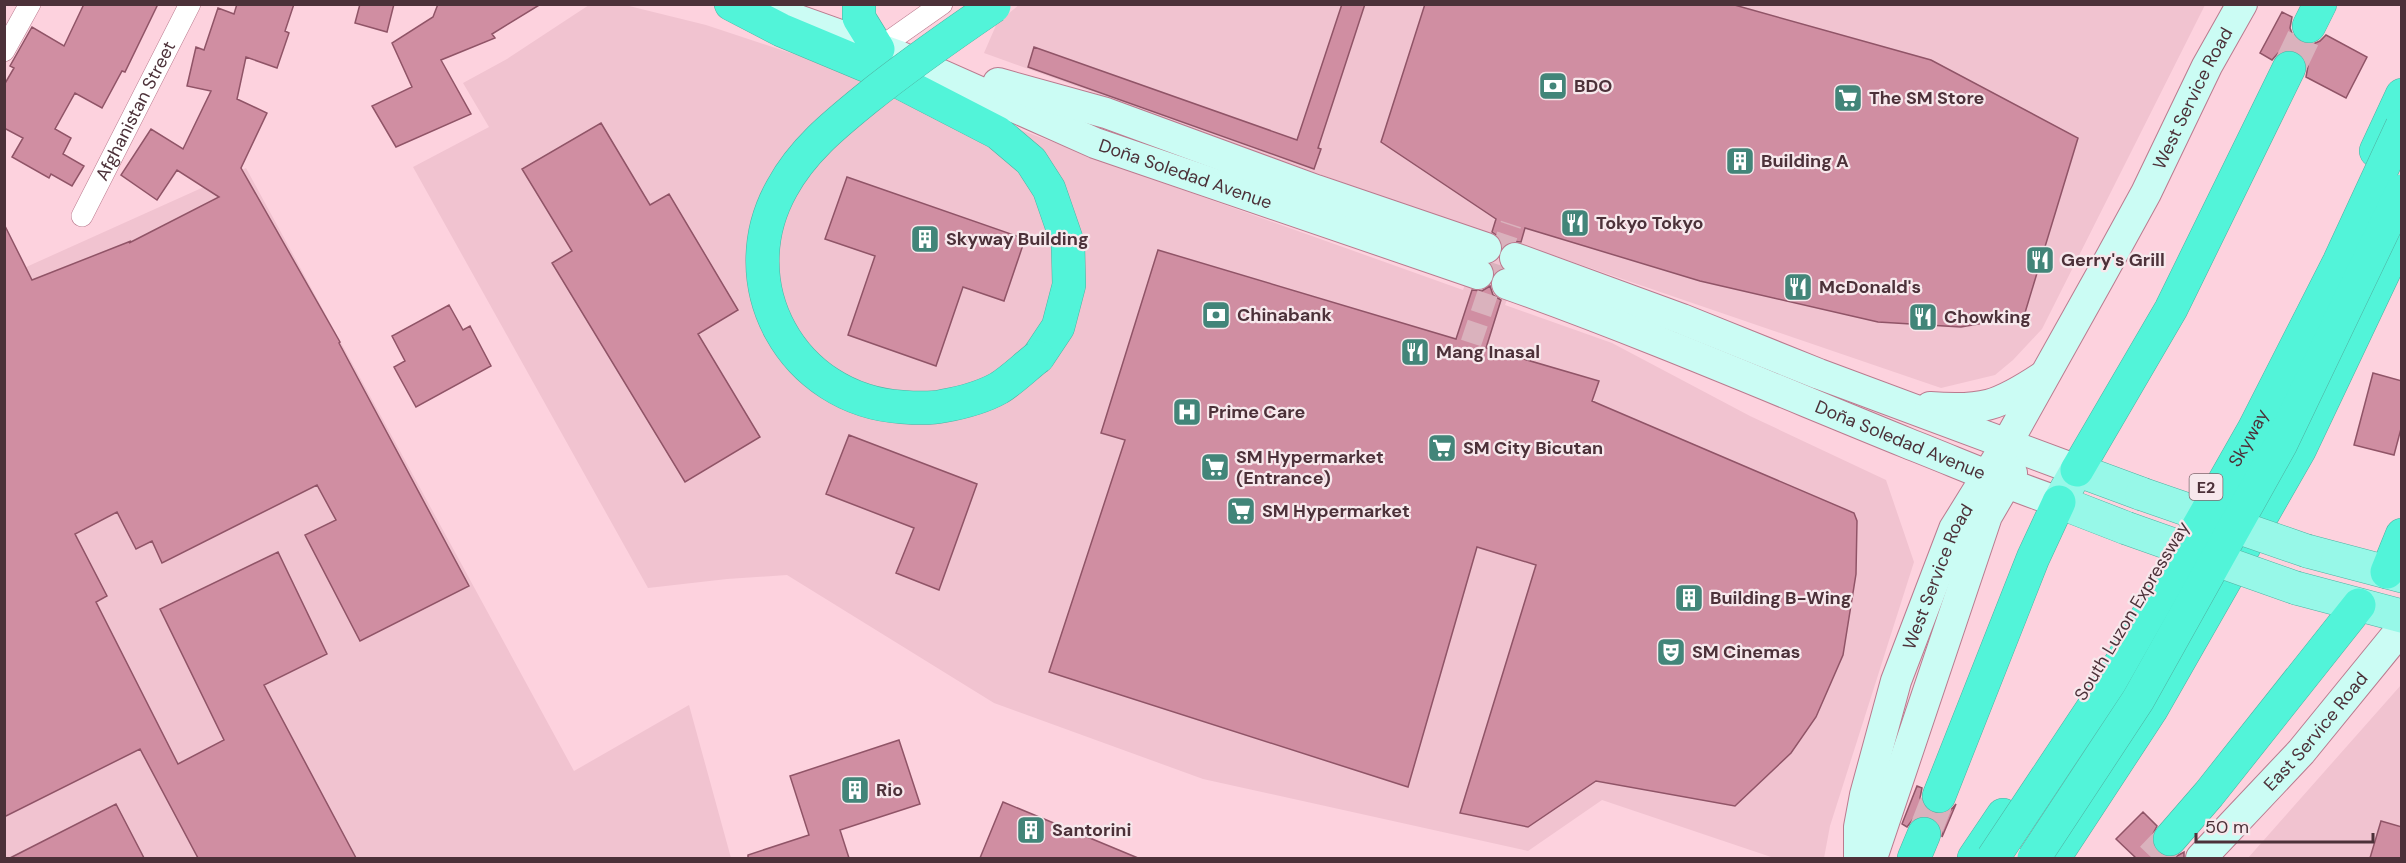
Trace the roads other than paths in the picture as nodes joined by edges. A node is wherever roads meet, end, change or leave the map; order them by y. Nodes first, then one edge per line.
1 (30, 4) edge
2 (190, 4) edge
3 (731, 4) edge
4 (752, 4) edge
5 (859, 4) edge
6 (942, 4) edge
7 (979, 4) edge
8 (998, 4) edge
9 (2242, 4) edge
10 (4, 51) edge
11 (883, 58) junction
12 (2289, 68) tunnel mouth
13 (2402, 96) edge
14 (2402, 126) edge
15 (2402, 191) edge
16 (2146, 192) junction
17 (82, 216) dead end
18 (2402, 234) edge
19 (1482, 261) dead end
20 (2047, 374) junction
21 (1899, 404) junction
22 (2016, 448) junction
23 (2077, 470) junction
24 (1996, 480) junction
25 (2059, 502) junction
26 (2402, 535) edge
27 (2394, 574) edge
28 (2359, 605) junction
29 (2402, 616) edge
30 (2402, 628) edge
31 (1938, 796) tunnel mouth
32 (2170, 838) tunnel mouth
33 (1859, 858) edge
34 (1872, 858) edge
35 (1974, 858) edge
36 (1993, 858) edge
37 (2034, 858) edge
38 (2054, 858) edge
39 (2201, 858) edge

1 - 10 street
2 - 17 street, Afghanistan Street
3 - 11 highway
4 - 11 main road, Doña Soledad Avenue
5 - 11 highway
6 - 11 street
7 - 11 street
8 - 11 highway, bridge
9 - 16 main road, West Service Road
11 - 19 main road, Doña Soledad Avenue
12 - 23 highway
13 - 35 highway, South Luzon Expressway / E2
14 - 36 highway, Skyway / E2, bridge
15 - 37 highway, Skyway / E2, bridge
16 - 20 main road, West Service Road
16 - 22 main road, West Service Road
18 - 38 highway
20 - 21 main road
20 - 22 main road, West Service Road
21 - 22 main road, Doña Soledad Avenue
21 - 24 main road, Doña Soledad Avenue
22 - 23 main road, Doña Soledad Avenue
22 - 24 main road, West Service Road
23 - 25 main road
23 - 27 main road, Doña Soledad Avenue, bridge
24 - 25 main road, Doña Soledad Avenue
24 - 33 main road, West Service Road
24 - 34 main road, West Service Road
25 - 28 main road, Doña Soledad Avenue, bridge
25 - 31 highway
26 - 27 highway
27 - 28 main road
28 - 29 main road, Doña Soledad Avenue
28 - 32 highway
30 - 39 main road, East Service Road

